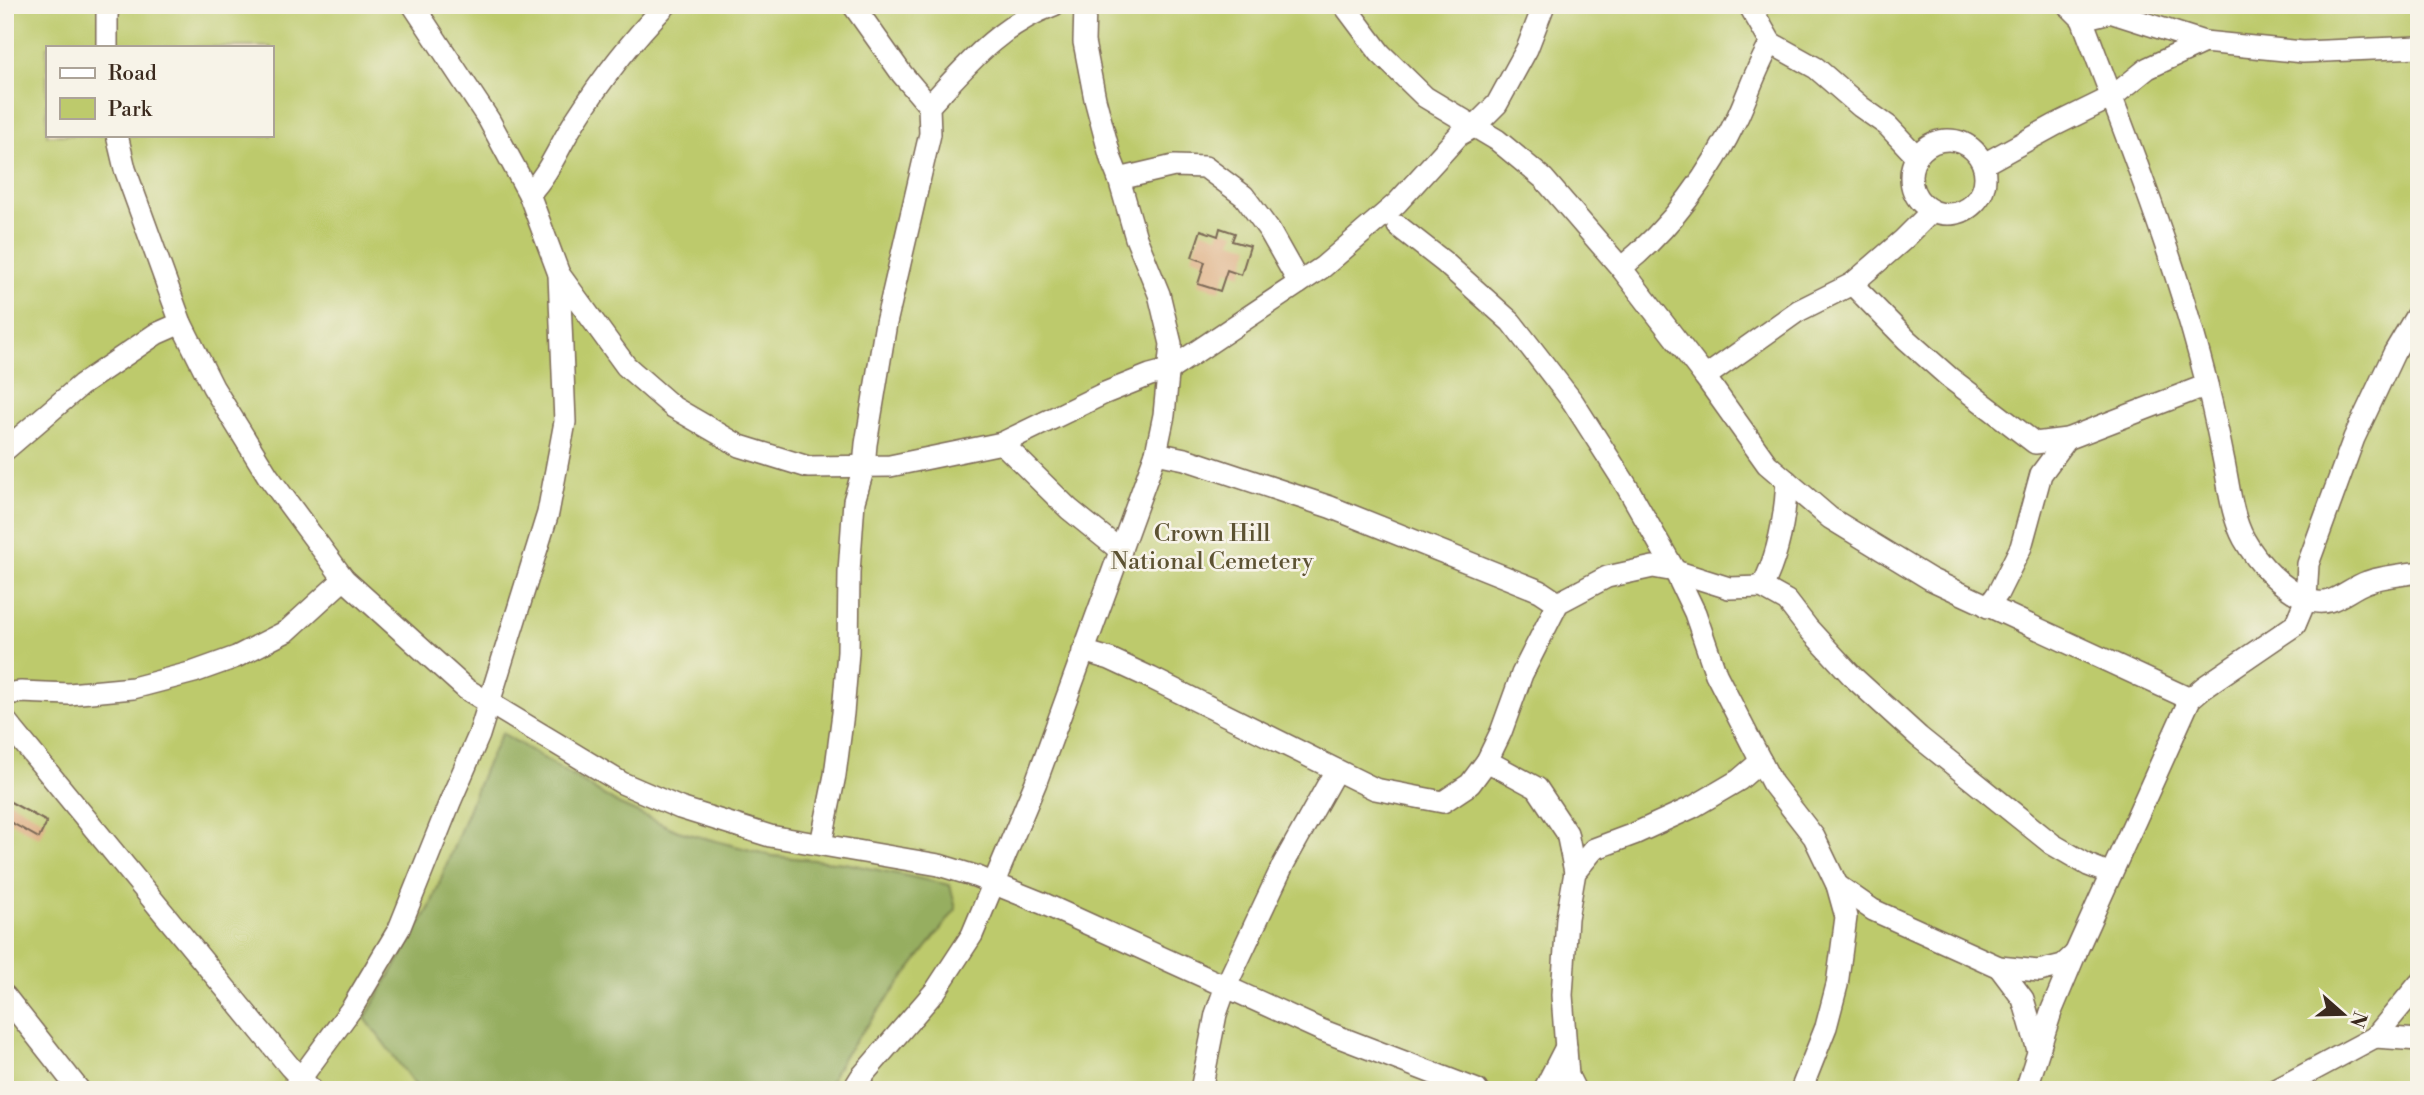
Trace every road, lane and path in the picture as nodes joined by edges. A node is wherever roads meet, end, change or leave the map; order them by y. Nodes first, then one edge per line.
1 (110, 5) edge
2 (412, 5) edge
3 (666, 5) edge
4 (853, 5) edge
5 (1054, 5) edge
6 (1085, 5) edge
7 (1345, 5) edge
8 (1544, 5) edge
9 (1749, 5) edge
10 (2110, 9) edge
11 (2075, 12) edge
12 (2204, 42) junction
13 (1771, 43) junction
14 (107, 46) edge
15 (2419, 47) edge
16 (2112, 97) junction
17 (929, 106) junction
18 (1475, 126) junction
19 (117, 136) edge
20 (1917, 158) junction
21 (1984, 164) junction
22 (1119, 178) junction
23 (529, 194) junction
24 (1397, 204) junction
25 (1932, 211) junction
26 (1398, 226) junction
27 (1371, 227) junction
28 (1621, 268) junction
29 (559, 274) junction
30 (1299, 283) junction
31 (1852, 284) junction
32 (2419, 311) edge
33 (181, 323) junction
34 (1169, 370) junction
35 (1705, 377) junction
36 (2207, 385) junction
37 (2067, 439) junction
38 (1002, 443) junction
39 (2035, 443) junction
40 (5, 450) edge
41 (1156, 453) junction
42 (864, 467) junction
43 (2041, 474) junction
44 (1787, 481) junction
45 (1816, 506) junction
46 (1785, 516) junction
47 (1121, 551) junction
48 (1657, 557) junction
49 (1675, 571) junction
50 (2419, 572) edge
51 (344, 579) junction
52 (1762, 587) junction
53 (1729, 588) junction
54 (2306, 599) junction
55 (1558, 603) junction
56 (1988, 607) junction
57 (1695, 613) junction
58 (1083, 650) junction
59 (5, 694) edge
60 (2190, 699) junction
61 (490, 704) junction
62 (5, 720) edge
63 (1486, 761) junction
64 (1760, 761) junction
65 (1335, 771) junction
66 (1567, 833) junction
67 (821, 844) junction
68 (1594, 849) junction
69 (1575, 872) junction
70 (2111, 874) junction
71 (994, 883) junction
72 (1837, 885) junction
73 (1873, 910) junction
74 (1846, 917) junction
75 (2076, 952) junction
76 (1999, 967) junction
77 (2419, 984) edge
78 (1226, 986) junction
79 (5, 996) edge
80 (2375, 1037) junction
81 (2419, 1040) edge
82 (1567, 1045) junction
83 (2038, 1050) junction
84 (302, 1086) edge
85 (79, 1090) edge
86 (853, 1090) edge
87 (1201, 1090) edge
88 (1477, 1090) edge
89 (1544, 1090) edge
90 (1575, 1090) edge
91 (1801, 1090) edge
92 (2026, 1090) edge
93 (2276, 1090) edge

1 - 14 lane
2 - 23 lane
3 - 23 lane
4 - 17 lane
5 - 17 lane
6 - 22 lane
7 - 18 lane
8 - 18 lane
9 - 13 lane
10 - 11 lane
10 - 12 lane
11 - 16 lane
12 - 15 lane
12 - 16 lane
13 - 20 lane
13 - 28 lane
16 - 21 lane
16 - 36 lane
17 - 42 lane
18 - 24 lane
18 - 28 lane
19 - 33 lane
20 - 21 lane
20 - 25 lane
21 - 25 lane
22 - 30 lane
22 - 34 lane
23 - 29 lane
24 - 26 lane
24 - 27 lane
25 - 31 lane
26 - 27 lane
26 - 48 lane
27 - 30 lane
28 - 35 lane
29 - 42 lane
29 - 61 lane
30 - 34 lane
31 - 35 lane
31 - 39 lane
32 - 54 lane
33 - 40 lane
33 - 51 lane
34 - 38 lane
34 - 41 lane
35 - 44 lane
36 - 37 lane
36 - 54 lane
37 - 39 lane
37 - 43 lane
38 - 42 lane
38 - 47 lane
39 - 43 lane
41 - 47 lane
41 - 55 lane
42 - 67 lane
43 - 56 lane
44 - 45 lane
44 - 46 lane
45 - 46 lane
45 - 56 lane
46 - 52 lane
47 - 58 lane
48 - 49 lane
48 - 55 lane
49 - 53 lane
49 - 57 lane
50 - 54 lane
51 - 59 lane
51 - 61 lane
52 - 53 lane
52 - 70 lane
53 - 57 lane
54 - 60 lane
55 - 63 lane
56 - 60 lane
57 - 64 lane
58 - 65 lane
58 - 71 lane
60 - 70 lane
61 - 67 lane
61 - 84 lane
62 - 84 lane
63 - 65 lane
63 - 66 lane
64 - 68 lane
64 - 72 lane
65 - 78 lane
66 - 68 lane
66 - 69 lane
67 - 71 lane
68 - 69 lane
69 - 82 lane
70 - 75 lane
71 - 78 lane
71 - 86 lane
72 - 73 lane
72 - 74 lane
73 - 74 lane
73 - 76 lane
74 - 91 lane
75 - 76 lane
75 - 83 lane
76 - 83 lane
77 - 80 lane
78 - 87 lane
78 - 88 lane
79 - 85 lane
80 - 81 lane
80 - 93 lane
82 - 89 lane
82 - 90 lane
83 - 92 lane

